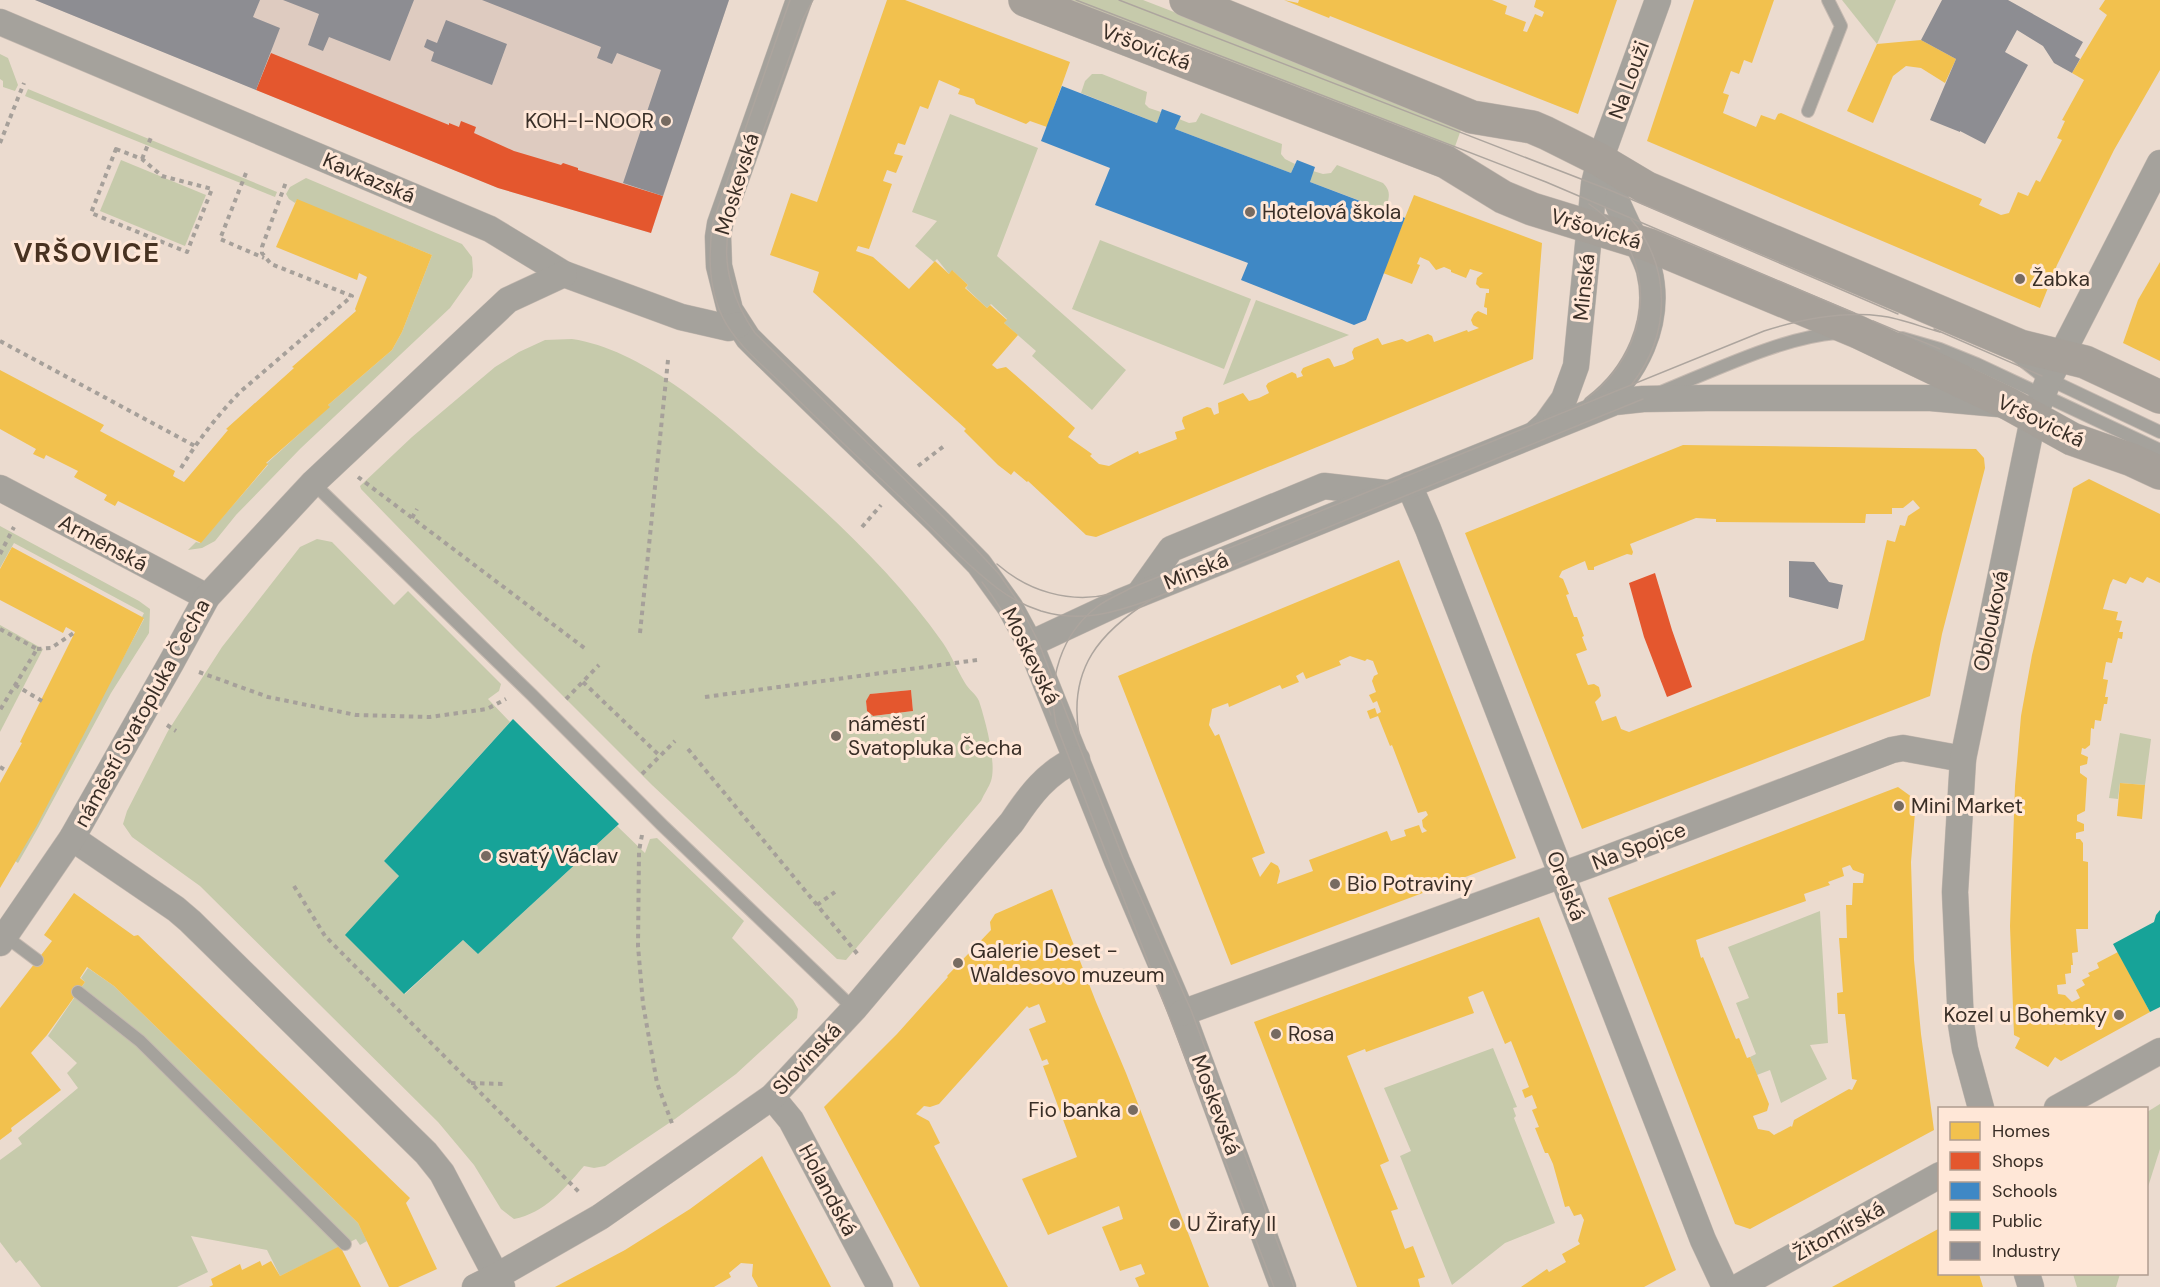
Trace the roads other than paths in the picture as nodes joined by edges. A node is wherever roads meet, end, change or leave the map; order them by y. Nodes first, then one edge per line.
1 (799, 0) edge
2 (1024, 0) edge
3 (1186, 0) edge
4 (1658, 0) edge
5 (1828, 0) edge
6 (0, 22) edge
7 (1808, 111) dead end
8 (1600, 160) junction
9 (2160, 163) edge
10 (1591, 227) junction
11 (1636, 242) junction
12 (564, 274) junction
13 (738, 325) junction
14 (1858, 332) junction
15 (2039, 390) junction
16 (2160, 397) edge
17 (1643, 399) junction
18 (1586, 414) junction
19 (2160, 432) edge
20 (1532, 435) junction
21 (2160, 450) edge
22 (2160, 473) edge
23 (313, 483) junction
24 (0, 488) edge
25 (1399, 489) junction
26 (207, 597) junction
27 (1030, 644) junction
28 (1077, 759) junction
29 (1963, 759) junction
30 (72, 838) junction
31 (1562, 875) junction
32 (2, 940) edge
33 (38, 960) dead end
34 (78, 992) dead end
35 (854, 1009) junction
36 (1182, 1013) junction
37 (2160, 1051) edge
38 (772, 1097) junction
39 (1981, 1107) edge
40 (2059, 1107) edge
41 (1938, 1176) edge
42 (345, 1244) dead end
43 (491, 1283) edge
44 (880, 1287) edge
45 (1283, 1287) edge
46 (1725, 1287) edge
47 (1738, 1287) edge

1 - 13 street, Moskevská
2 - 10 main road, Vršovická
3 - 8 main road, Vršovická
4 - 8 street, Na Louži
5 - 7 lane
6 - 12 street, Kavkazská
8 - 10 street, Minská
8 - 11 street, Minská
8 - 15 main road, Vršovická
9 - 15 street, Oblouková
10 - 11 main road, Vršovická
10 - 20 street, Minská
11 - 14 main road, Vršovická
11 - 18 street, Minská
12 - 13 street, Kavkazská
12 - 23 street, náměstí Svatopluka Čecha
13 - 27 street, Moskevská
14 - 15 main road, Vršovická
14 - 17 lane
15 - 16 main road, Vršovická
15 - 17 street, Minská
15 - 19 lane
15 - 21 lane
15 - 22 main road, Vršovická
15 - 29 street, Oblouková
17 - 18 street, Minská
18 - 20 street, Minská
20 - 25 street, Minská
23 - 26 street, náměstí Svatopluka Čecha
23 - 35 lane
24 - 26 street, Arménská
25 - 27 street, Minská
25 - 31 street, Orelská
26 - 30 street, náměstí Svatopluka Čecha
27 - 28 street, Moskevská
28 - 35 street, Slovinská
28 - 36 street, Moskevská
29 - 31 street, Na Spojce
29 - 39 street, Oblouková
30 - 32 street
30 - 43 street, náměstí Svatopluka Čecha
31 - 36 street, Na Spojce
31 - 46 street, Orelská
32 - 33 lane
34 - 42 lane
35 - 38 street, Slovinská
36 - 45 street, Moskevská
37 - 40 street
38 - 43 street, Slovinská
38 - 44 street, Holandská
41 - 47 street, Žitomírská

